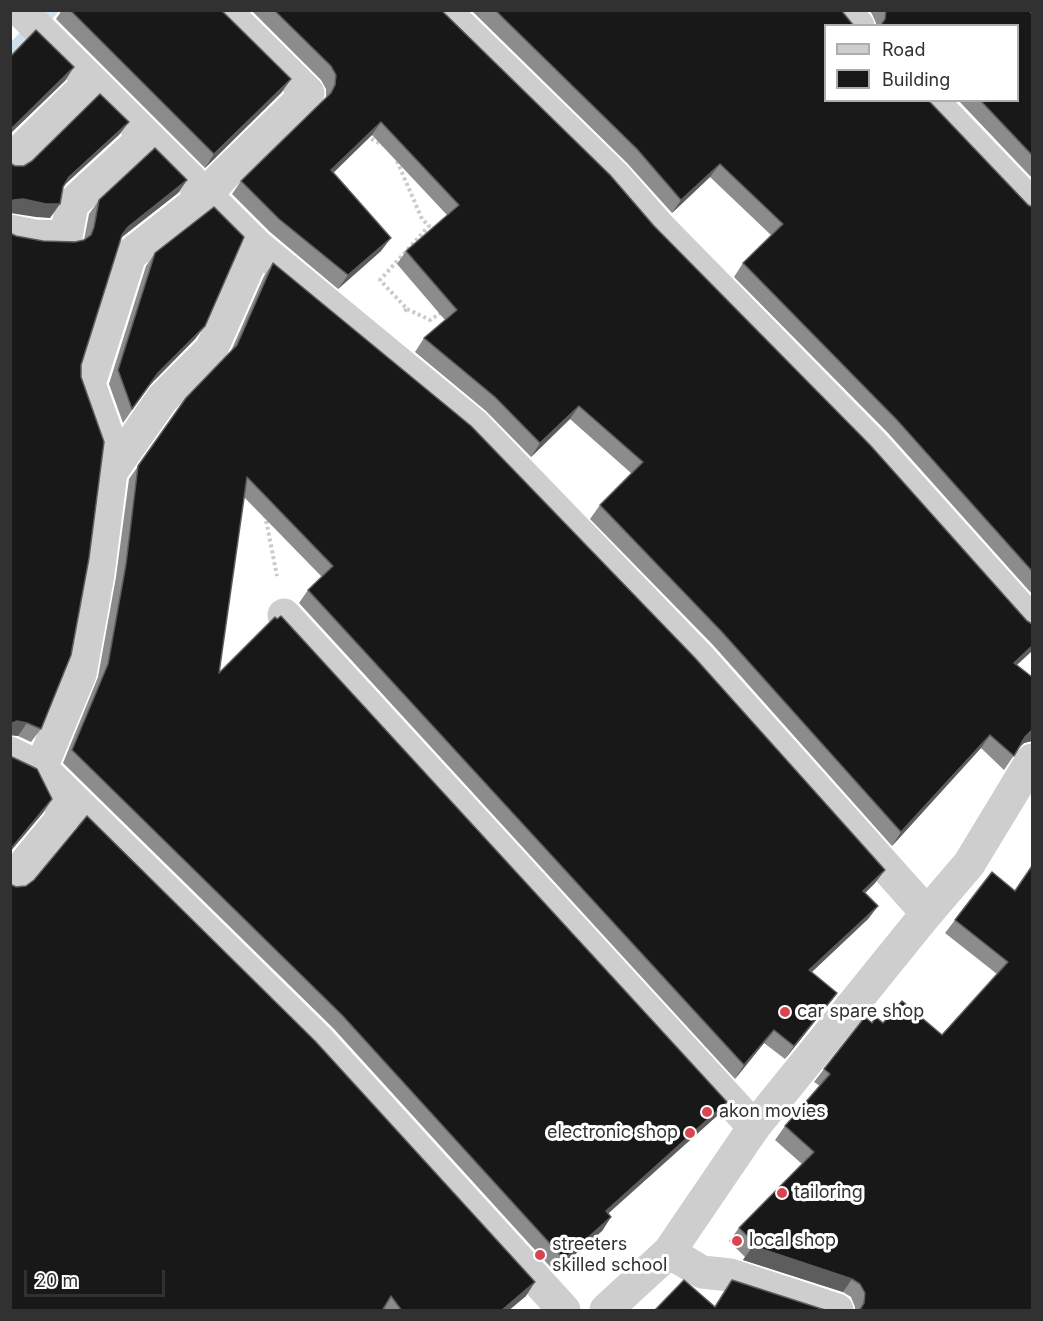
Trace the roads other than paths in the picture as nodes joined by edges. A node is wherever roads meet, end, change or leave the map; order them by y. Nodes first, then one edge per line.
1 (224, 10) edge
2 (444, 10) edge
3 (844, 10) edge
4 (30, 20) edge
5 (856, 24) edge
6 (91, 81) junction
7 (933, 102) edge
8 (146, 136) junction
9 (10, 161) edge
10 (206, 195) junction
11 (1032, 205) edge
12 (10, 231) edge
13 (257, 246) junction
14 (111, 472) junction
15 (284, 615) edge
16 (1032, 622) edge
17 (10, 753) edge
18 (1032, 760) edge
19 (41, 768) junction
20 (10, 882) edge
21 (927, 913) junction
22 (754, 1127) junction
23 (669, 1252) junction
24 (564, 1311) edge
25 (606, 1311) edge
26 (837, 1311) edge

1 - 10 street
2 - 16 street
3 - 5 street
4 - 6 street
6 - 8 street
6 - 9 street
7 - 11 street
8 - 10 street
8 - 12 street
10 - 13 street
10 - 14 street
13 - 14 street
13 - 21 street
14 - 19 street
15 - 22 street
17 - 19 street
18 - 21 street
19 - 20 street
19 - 24 street
21 - 22 street
22 - 23 street
23 - 25 street
23 - 26 street

